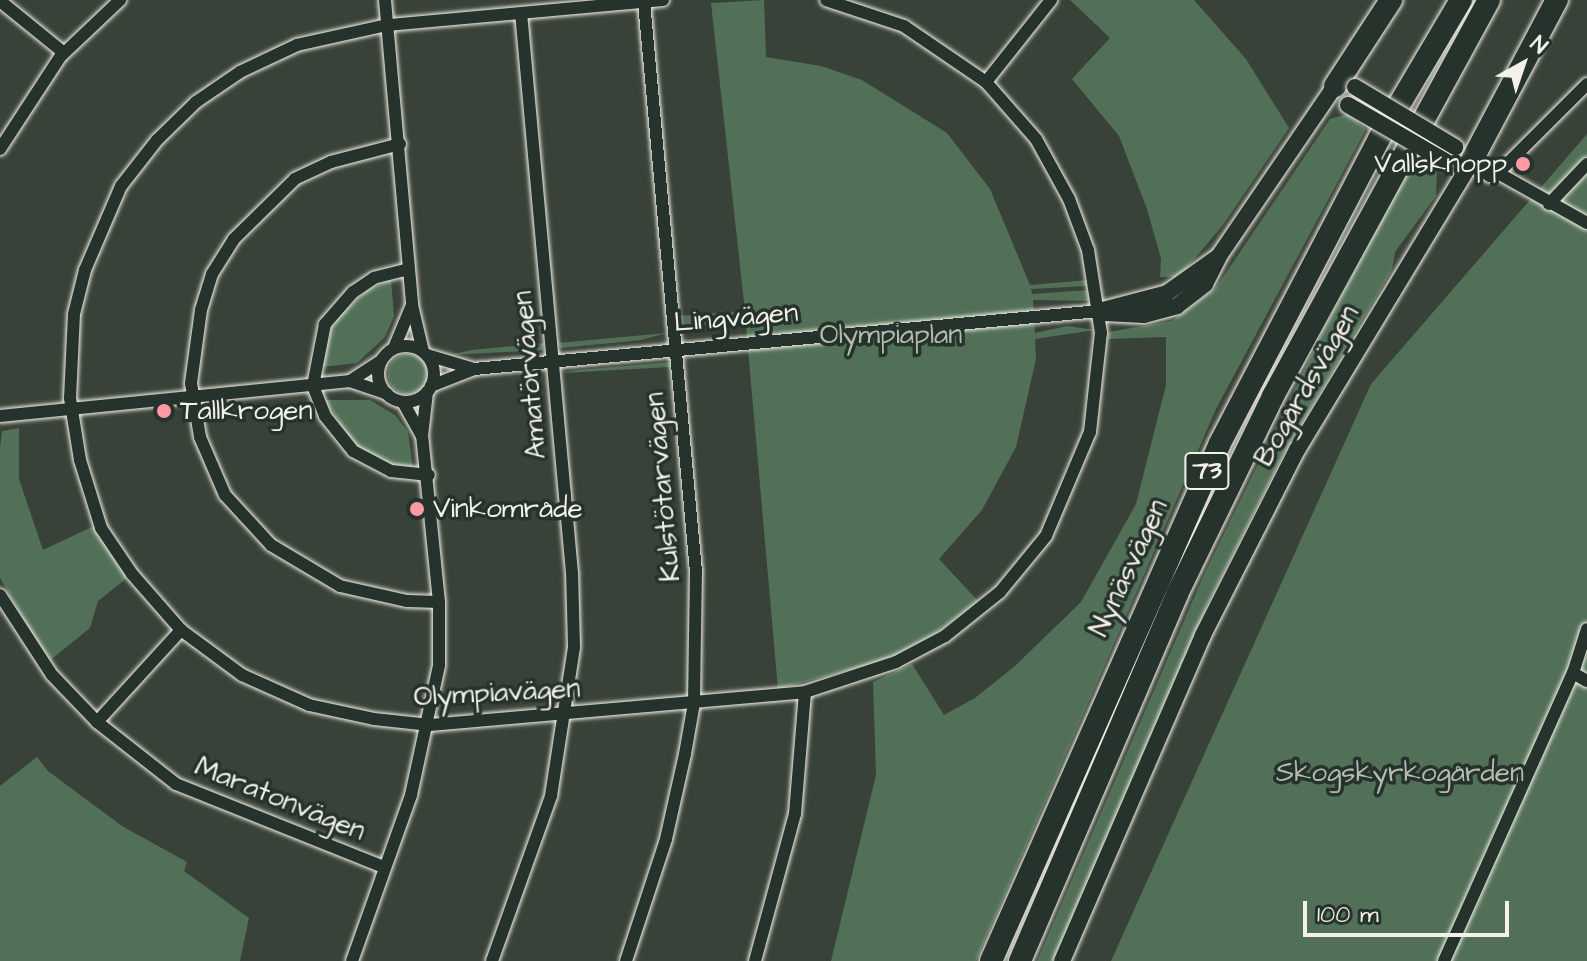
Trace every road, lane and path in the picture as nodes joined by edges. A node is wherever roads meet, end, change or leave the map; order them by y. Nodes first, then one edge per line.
1 (120, 0) edge
2 (385, 0) edge
3 (663, 0) edge
4 (826, 0) edge
5 (1051, 0) edge
6 (1391, 0) edge
7 (1459, 0) edge
8 (1489, 0) edge
9 (1500, 0) edge
10 (1557, 0) edge
11 (0, 1) edge
12 (644, 2) edge
13 (521, 13) junction
14 (387, 25) junction
15 (64, 53) junction
16 (986, 82) junction
17 (1442, 84) junction
18 (1587, 84) edge
19 (1345, 87) junction
20 (400, 144) junction
21 (0, 149) edge
22 (1470, 164) junction
23 (1587, 164) edge
24 (1498, 173) junction
25 (1549, 204) junction
26 (1587, 223) edge
27 (409, 269) junction
28 (412, 305) junction
29 (1099, 311) junction
30 (394, 348) junction
31 (676, 350) junction
32 (425, 354) junction
33 (381, 361) junction
34 (554, 361) junction
35 (474, 369) junction
36 (350, 381) junction
37 (313, 386) junction
38 (429, 389) junction
39 (387, 394) junction
40 (192, 396) junction
41 (403, 402) junction
42 (71, 409) junction
43 (0, 416) edge
44 (422, 436) junction
45 (429, 475) junction
46 (0, 595) edge
47 (439, 602) junction
48 (1587, 629) edge
49 (181, 630) junction
50 (1573, 673) junction
51 (1587, 681) edge
52 (805, 692) junction
53 (694, 703) junction
54 (567, 714) junction
55 (97, 722) junction
56 (430, 725) junction
57 (384, 867) junction
58 (352, 961) edge
59 (492, 961) edge
60 (626, 961) edge
61 (755, 961) edge
62 (991, 961) edge
63 (1020, 961) edge
64 (1062, 961) edge
65 (1444, 961) edge

1 - 15 street
2 - 14 street
3 - 12 street, Olympiavägen
4 - 16 street, Olympiavägen
5 - 16 street
6 - 19 highway
7 - 62 highway, Nynäsvägen / 73
8 - 17 highway, Nynäsvägen / 73
9 - 17 highway
10 - 22 highway
11 - 15 street
12 - 13 street, Olympiavägen
12 - 31 street, Kulstötarvägen
13 - 14 street, Olympiavägen
13 - 34 street, Amatörvägen
14 - 20 street
14 - 42 street, Olympiavägen
15 - 21 street
16 - 29 street, Olympiavägen
17 - 63 highway, Nynäsvägen / 73
18 - 24 street
19 - 22 street, bridge
19 - 22 street, bridge
19 - 29 street, Lingvägen
20 - 27 street
20 - 40 street
22 - 24 street
22 - 64 street, Bogårdsvägen
23 - 25 street
24 - 25 street
25 - 26 street
27 - 28 street
27 - 37 street
28 - 30 street
28 - 32 street
29 - 31 street, Lingvägen
29 - 52 street, Olympiavägen
30 - 32 street
30 - 33 street
31 - 34 street, Lingvägen
31 - 53 street, Kulstötarvägen
32 - 35 street, Lingvägen
32 - 38 street
33 - 36 street
33 - 39 street
34 - 35 street, Lingvägen
34 - 54 street, Amatörvägen
35 - 38 street, Lingvägen
36 - 37 street
36 - 39 street
37 - 40 street
37 - 45 street
38 - 41 street
38 - 44 street
39 - 41 street
40 - 42 street
40 - 47 street
41 - 44 street
42 - 43 street
42 - 49 street, Olympiavägen
44 - 45 street
45 - 47 street
46 - 55 street, Maratonvägen
47 - 56 street
48 - 50 street
49 - 55 street
49 - 56 street, Olympiavägen
50 - 51 street
50 - 65 street
52 - 53 street, Olympiavägen
52 - 61 street
53 - 54 street, Olympiavägen
53 - 60 street, Kulstötarvägen
54 - 56 street, Olympiavägen
54 - 59 street, Amatörvägen
55 - 57 street, Maratonvägen
56 - 57 street
57 - 58 street

